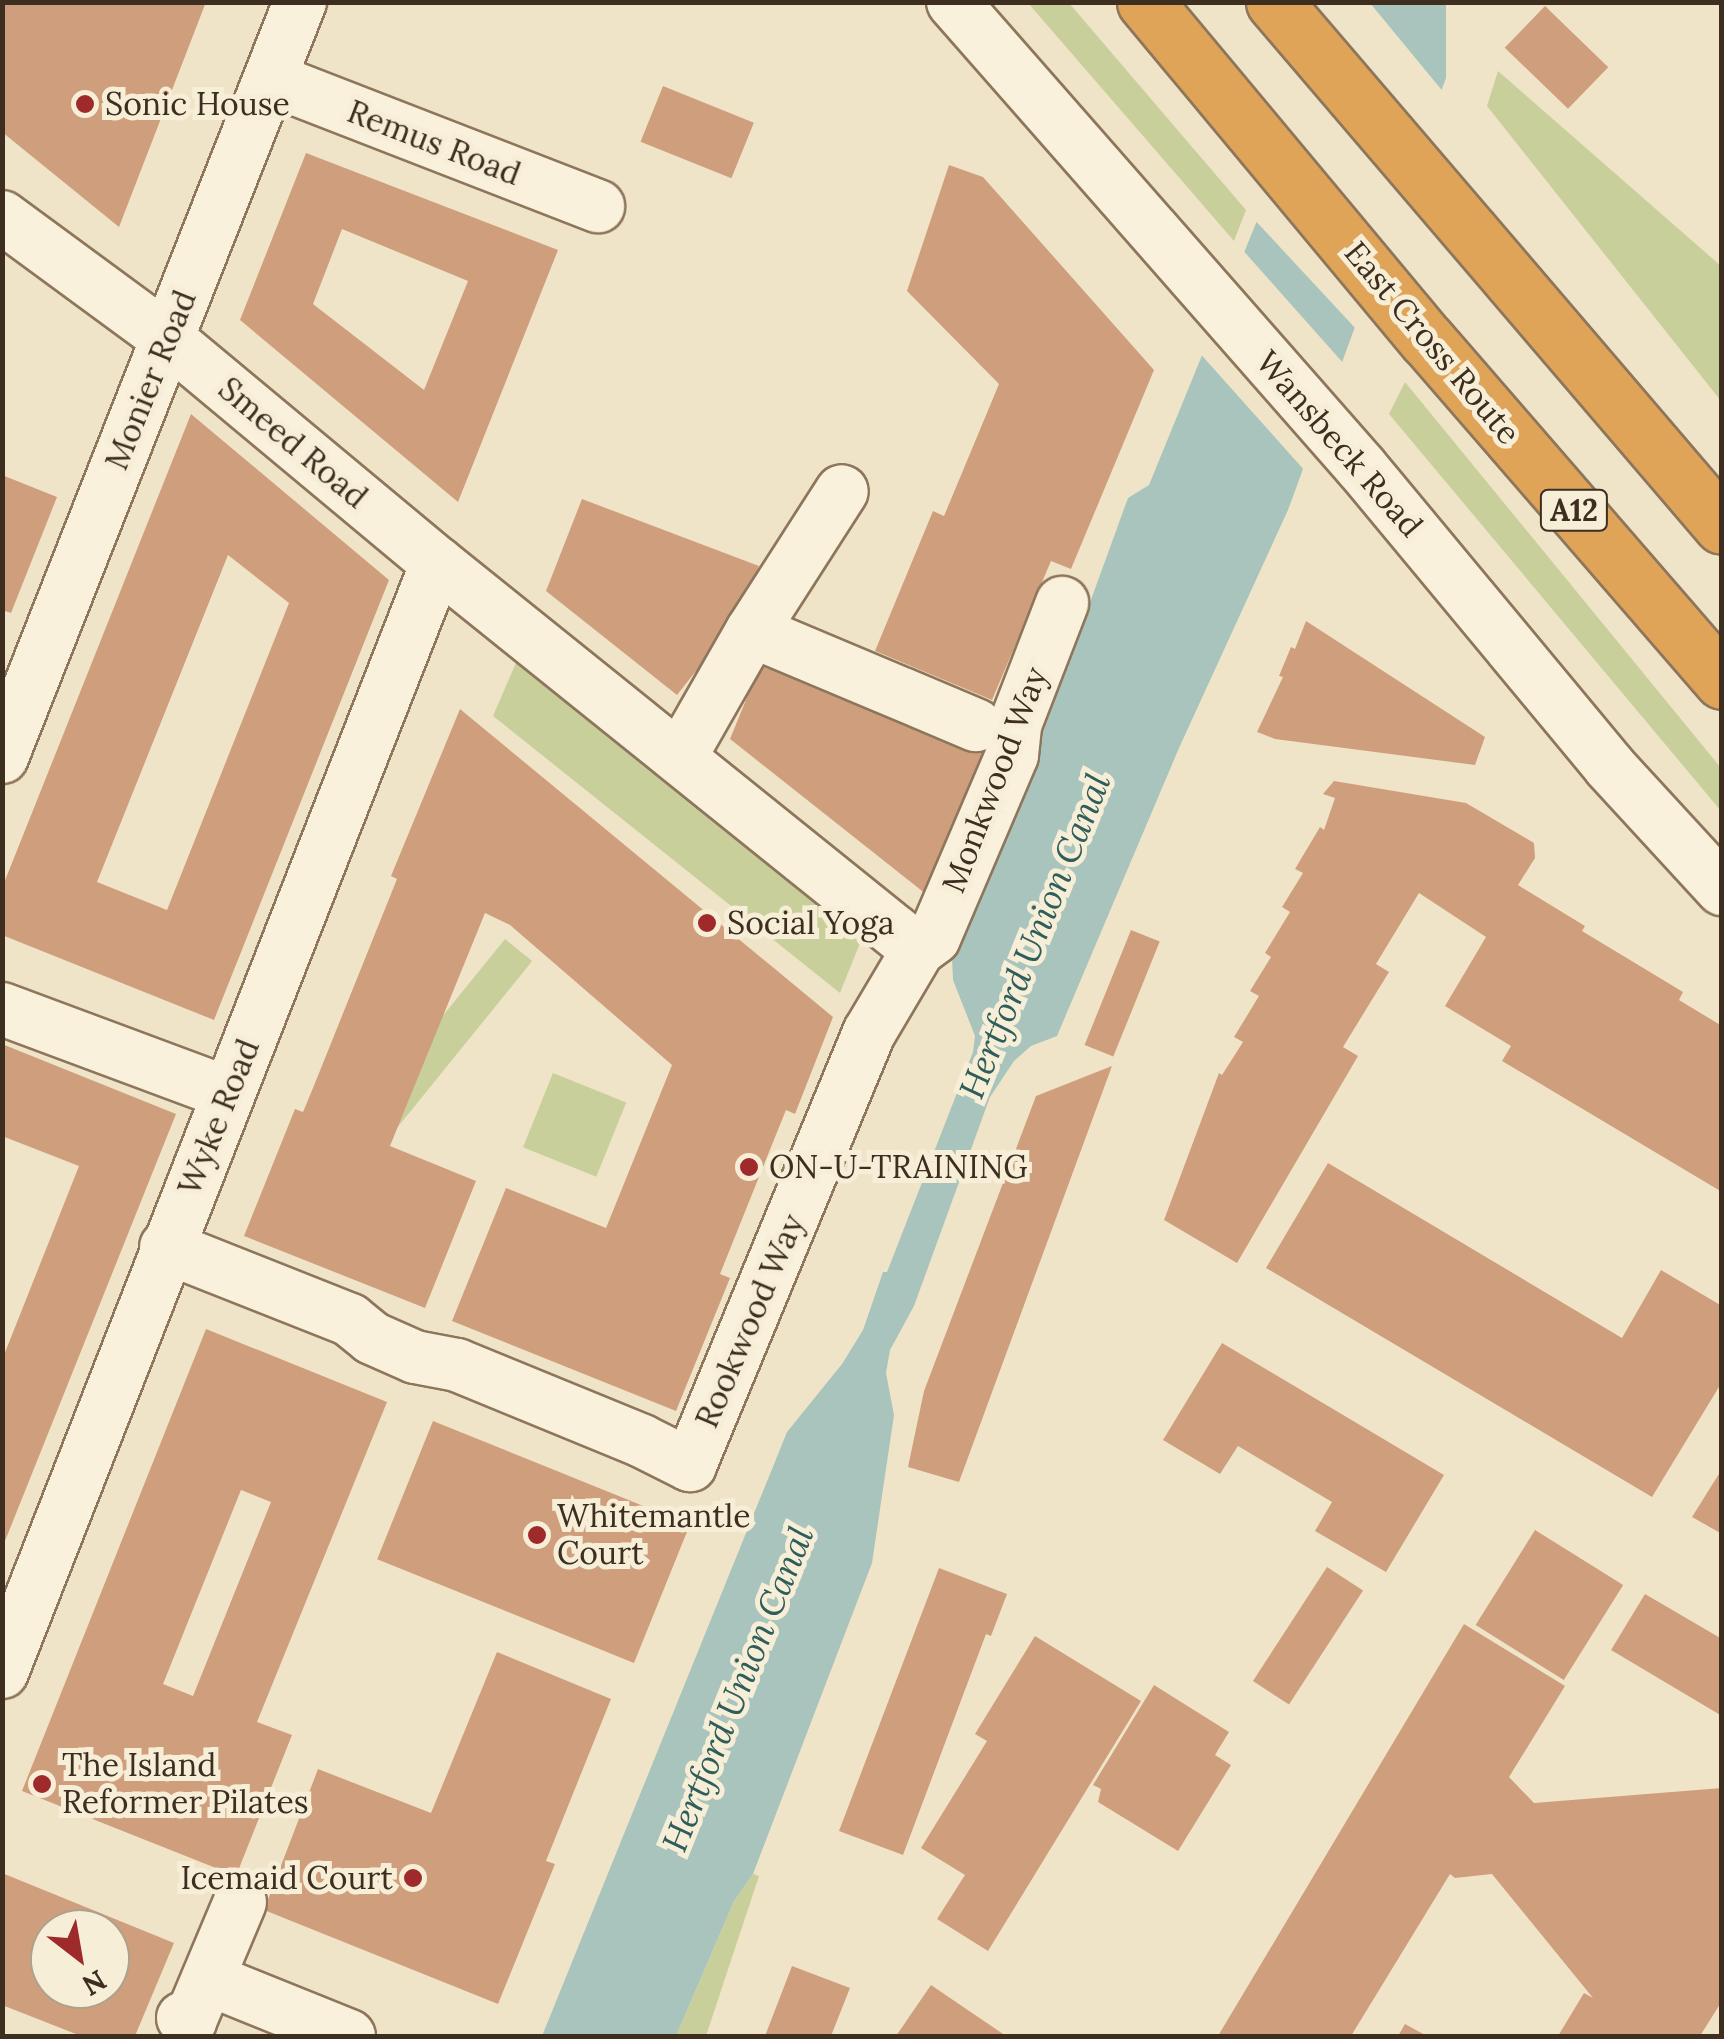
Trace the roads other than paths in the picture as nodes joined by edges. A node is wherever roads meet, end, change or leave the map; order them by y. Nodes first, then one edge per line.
1 (300, 2) edge
2 (953, 2) edge
3 (1145, 2) edge
4 (1274, 2) edge
5 (270, 79) junction
6 (598, 206) dead end
7 (2, 217) edge
8 (168, 338) junction
9 (842, 491) dead end
10 (1722, 526) edge
11 (436, 563) junction
12 (1062, 603) dead end
13 (752, 631) junction
14 (1722, 681) edge
15 (976, 725) dead end
16 (2, 757) edge
17 (693, 768) junction
18 (1722, 889) edge
19 (918, 950) junction
20 (2, 1009) edge
21 (206, 1086) dead end
22 (166, 1247) junction
23 (2, 1672) edge
24 (240, 1902) dead end
25 (349, 2036) edge

1 - 5 street, Monier Road
2 - 18 street, Wansbeck Road
3 - 14 highway, East Cross Route / A12
4 - 10 highway
5 - 6 street, Remus Road
5 - 8 street, Monier Road
7 - 8 street, Smeed Road
8 - 11 street, Smeed Road
8 - 16 street, Monier Road
9 - 13 street
11 - 17 street
11 - 22 street, Wyke Road
12 - 19 street, Monkwood Way
13 - 15 street
13 - 17 street
17 - 19 street
19 - 22 street, Rookwood Way
20 - 21 street
22 - 23 street, Wyke Road
24 - 25 street

